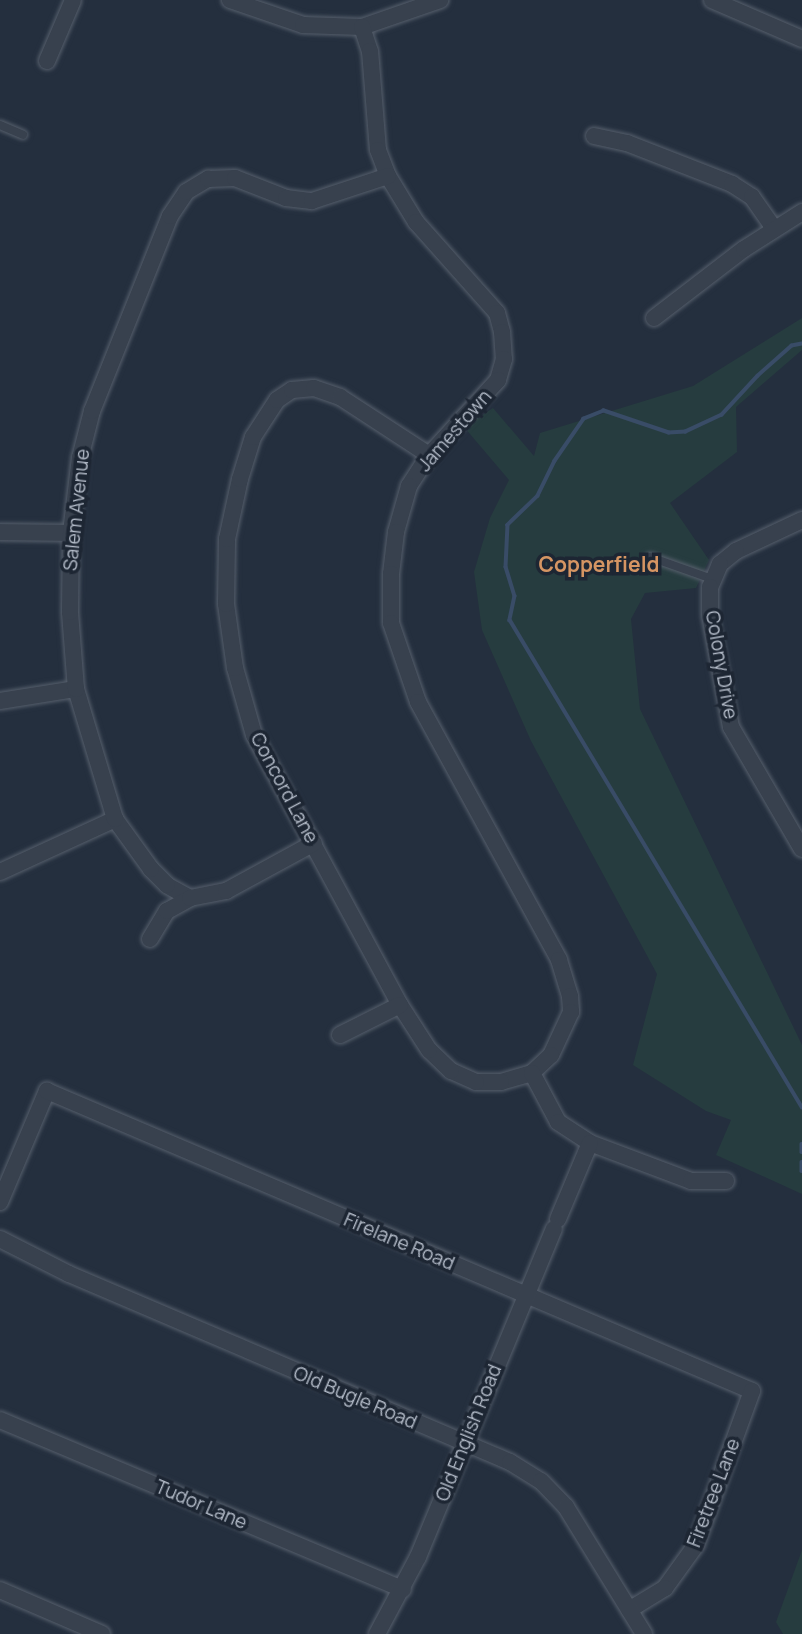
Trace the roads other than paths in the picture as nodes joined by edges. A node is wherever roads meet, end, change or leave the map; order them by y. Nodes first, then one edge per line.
1 (73, 0) edge
2 (230, 0) edge
3 (440, 0) edge
4 (712, 0) edge
5 (414, 5) edge
6 (362, 27) junction
7 (802, 39) edge
8 (47, 61) dead end
9 (0, 125) edge
10 (23, 135) dead end
11 (594, 136) dead end
12 (388, 176) junction
13 (802, 212) edge
14 (774, 228) junction
15 (654, 318) dead end
16 (429, 455) junction
17 (802, 520) edge
18 (0, 532) edge
19 (71, 533) junction
20 (650, 557) dead end
21 (711, 583) junction
22 (76, 688) junction
23 (0, 701) edge
24 (115, 819) junction
25 (314, 843) junction
26 (802, 849) edge
27 (0, 872) edge
28 (190, 898) junction
29 (150, 939) dead end
30 (400, 1005) junction
31 (340, 1035) dead end
32 (532, 1073) junction
33 (590, 1143) junction
34 (726, 1181) dead end
35 (0, 1202) edge
36 (0, 1239) edge
37 (525, 1297) junction
38 (752, 1391) joint
39 (0, 1420) edge
40 (465, 1445) junction
41 (403, 1589) junction
42 (0, 1590) edge
43 (629, 1610) junction
44 (386, 1631) edge
45 (102, 1634) edge
46 (644, 1634) edge

1 - 8 street
2 - 6 street
3 - 5 street
4 - 7 street
5 - 6 street
6 - 12 street, Jamestown
9 - 10 lane
11 - 14 street
12 - 16 street, Jamestown
12 - 19 street, Salem Avenue
13 - 14 street
14 - 15 street
16 - 25 street, Concord Lane
16 - 32 street, Jamestown
17 - 21 street
18 - 19 street
19 - 22 street, Salem Avenue
20 - 21 lane
21 - 26 street, Colony Drive
22 - 23 street
22 - 24 street, Salem Avenue
24 - 27 street
24 - 28 street, Salem Avenue
25 - 28 street
25 - 30 street, Concord Lane
28 - 29 street
30 - 31 street
30 - 32 street, Concord Lane
32 - 33 street
33 - 34 street
33 - 37 street, Old English Road
35 - 37 street, Firelane Road
36 - 40 street, Old Bugle Road
37 - 38 street, Firelane Road
37 - 40 street, Old English Road
38 - 43 street, Firetree Lane
39 - 41 street, Tudor Lane
40 - 41 street, Old English Road
40 - 43 street, Old Bugle Road
41 - 44 street, Old English Road
42 - 45 street
43 - 46 street, Old Bugle Road

